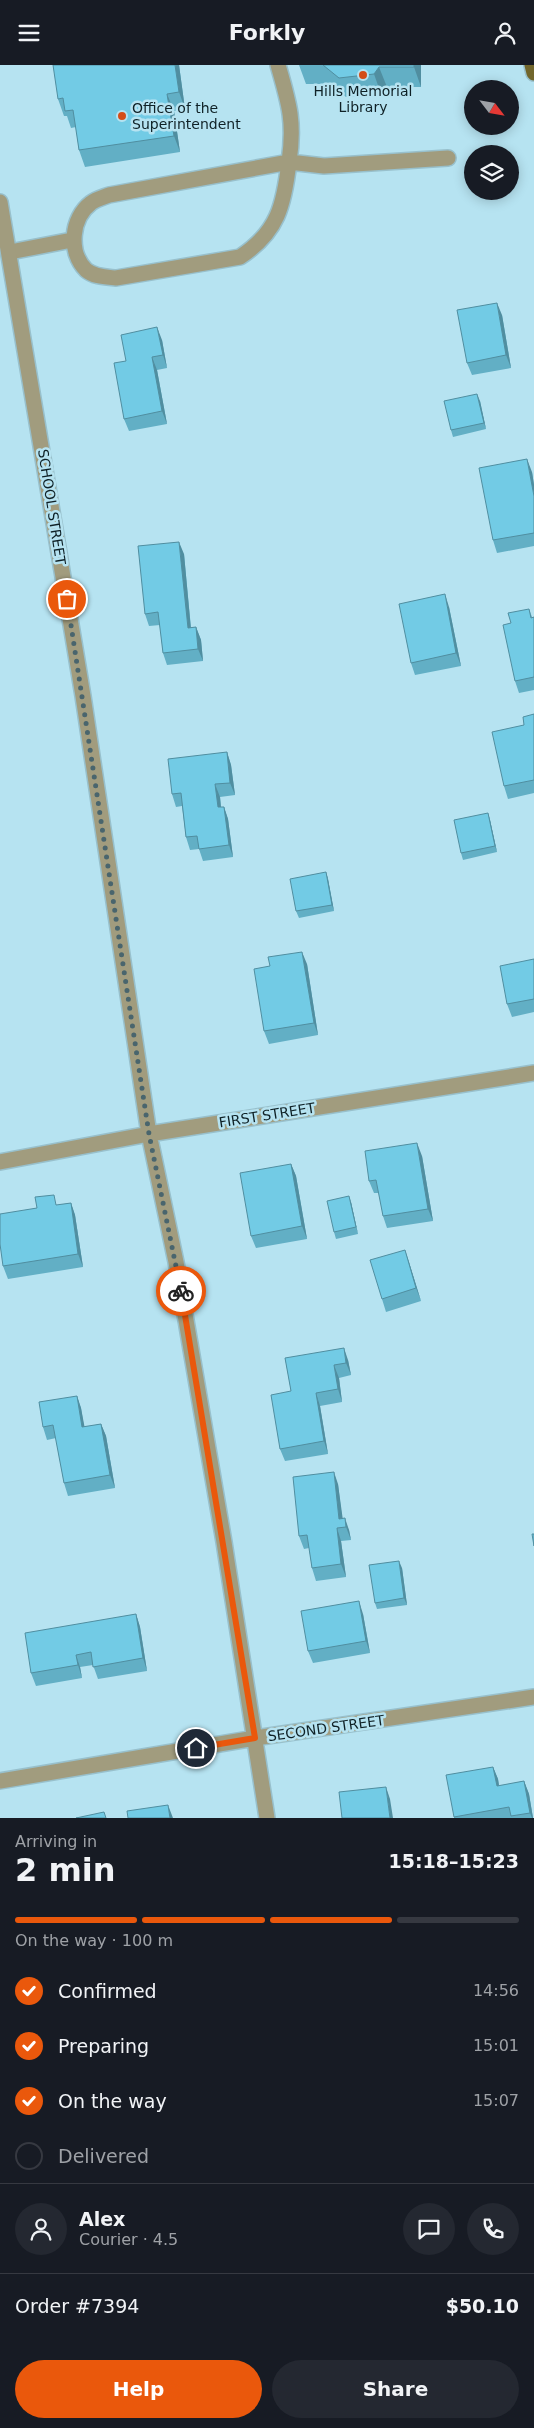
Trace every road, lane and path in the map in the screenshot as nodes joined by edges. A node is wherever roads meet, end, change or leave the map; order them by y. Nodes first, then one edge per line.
1 (278, 65) edge
2 (532, 65) edge
3 (534, 73) edge
4 (448, 158) dead end
5 (289, 162) junction
6 (0, 202) edge
7 (72, 240) junction
8 (10, 251) junction
9 (534, 1073) edge
10 (149, 1134) junction
11 (0, 1162) edge
12 (534, 1697) edge
13 (255, 1738) junction
14 (0, 1781) edge
15 (267, 1818) edge

1 - 5 street
2 - 3 main road
4 - 5 street
5 - 7 street
5 - 7 street
6 - 8 street, SCHOOL STREET
7 - 8 street
8 - 10 street, SCHOOL STREET
9 - 10 street, FIRST STREET
10 - 11 street, FIRST STREET
10 - 13 street, SCHOOL STREET
12 - 13 street, SECOND STREET
13 - 14 street, SECOND STREET
13 - 15 street, SCHOOL STREET

